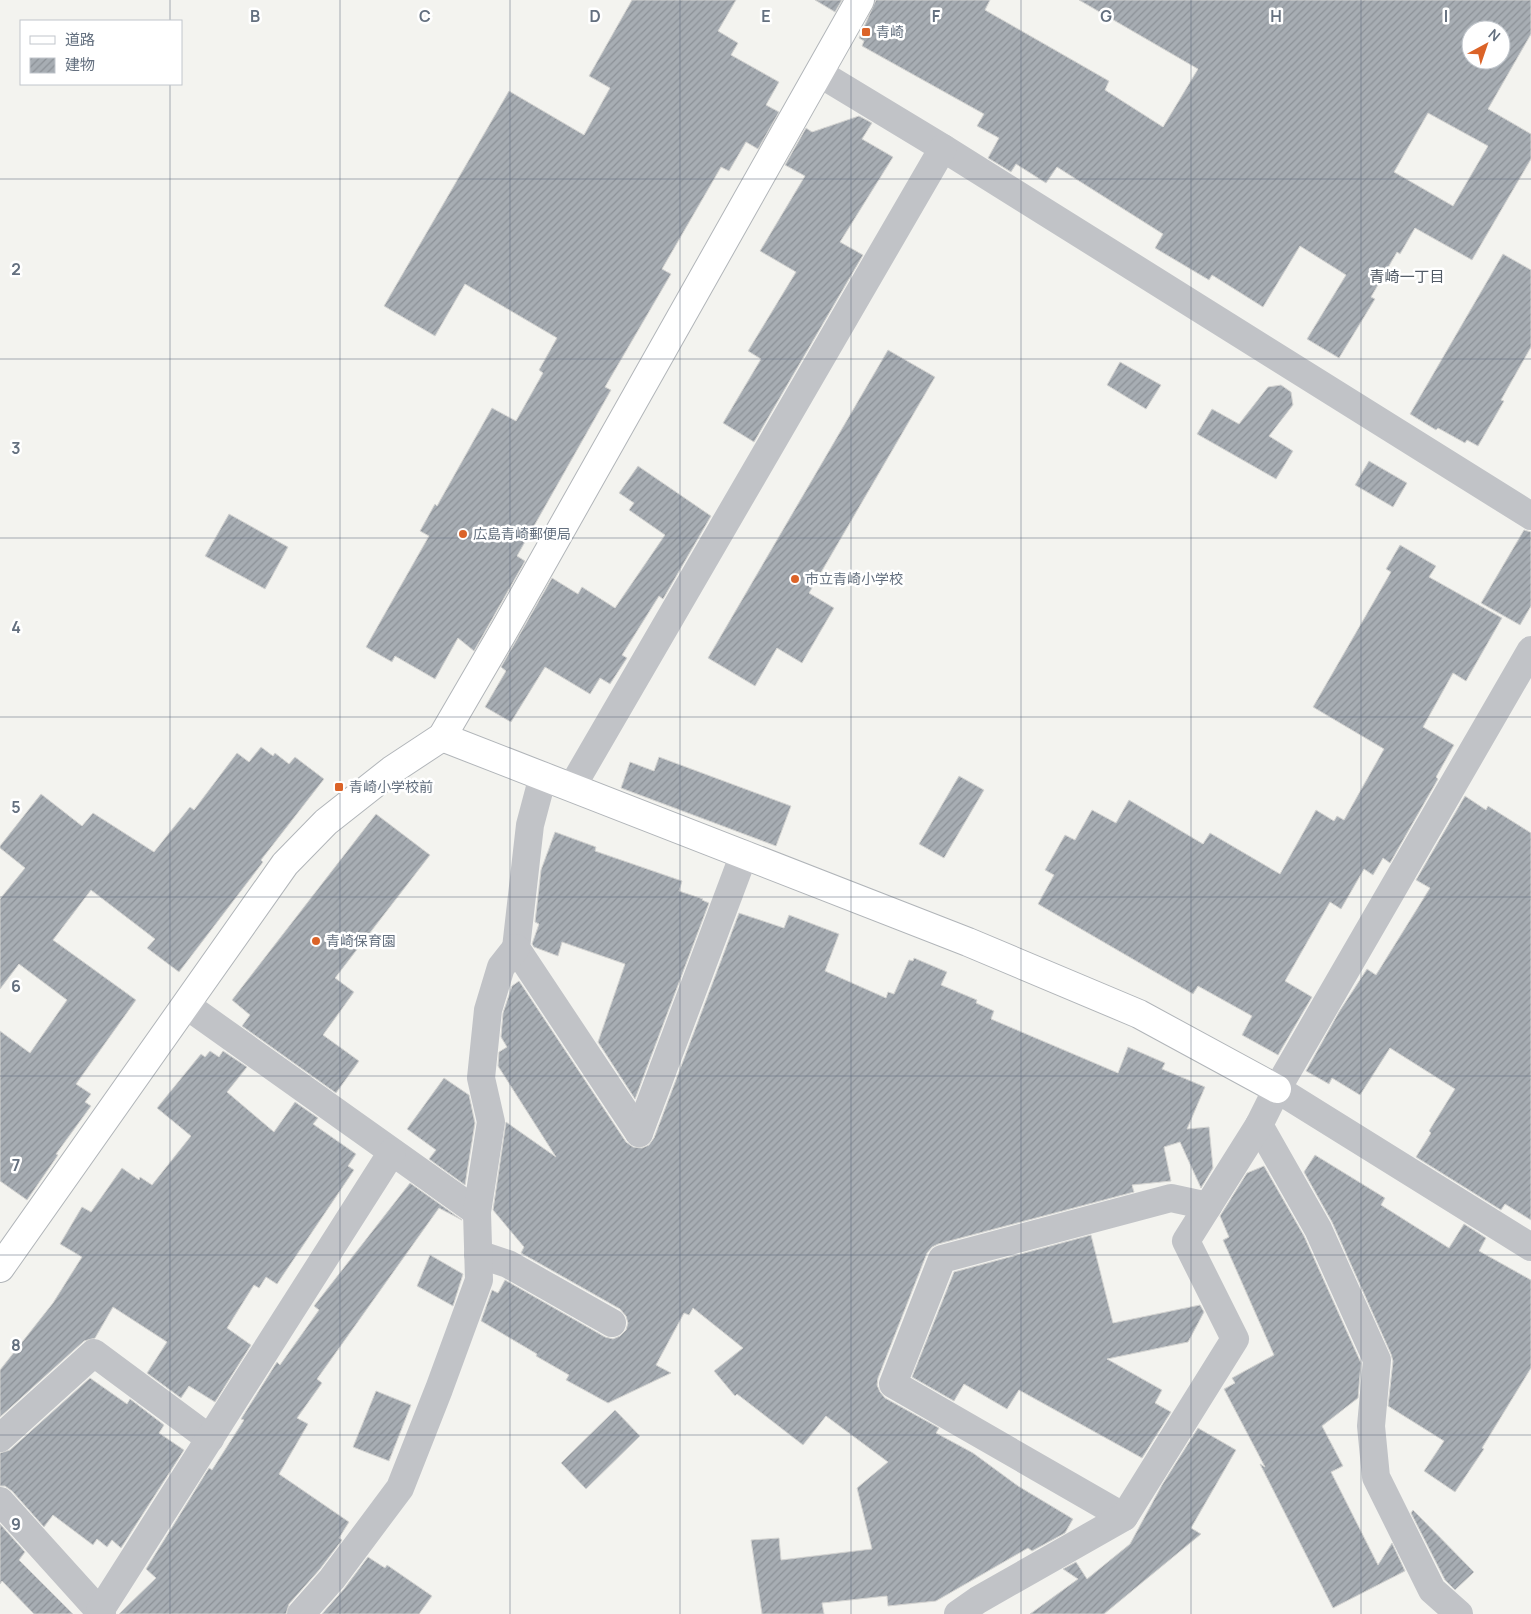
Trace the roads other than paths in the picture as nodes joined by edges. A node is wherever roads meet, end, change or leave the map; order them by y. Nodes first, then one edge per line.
1 (860, 0) edge
2 (819, 72) junction
3 (943, 148) junction
4 (1531, 516) edge
5 (1531, 650) edge
6 (442, 737) junction
7 (543, 776) junction
8 (572, 787) junction
9 (744, 854) junction
10 (516, 948) junction
11 (186, 1005) junction
12 (1277, 1089) junction
13 (1259, 1125) junction
14 (392, 1152) junction
15 (1208, 1206) junction
16 (477, 1212) junction
17 (1531, 1247) edge
18 (478, 1254) junction
19 (0, 1268) edge
20 (612, 1323) dead end
21 (0, 1438) edge
22 (210, 1439) junction
23 (0, 1501) edge
24 (1124, 1517) junction
25 (101, 1613) edge
26 (301, 1614) edge
27 (958, 1614) edge
28 (1460, 1614) edge

1 - 2 street
2 - 3 street
2 - 6 street
3 - 4 street
3 - 8 street
5 - 12 street
6 - 7 street
6 - 11 street
7 - 8 street
7 - 10 street
8 - 9 street
9 - 10 street
9 - 12 street
10 - 16 street
11 - 14 street
11 - 19 street
12 - 13 street
12 - 17 street
13 - 15 street
13 - 28 street
14 - 16 street
14 - 22 street
15 - 24 street
15 - 24 street
16 - 18 street
18 - 20 street
18 - 26 street
21 - 22 street
22 - 25 street
23 - 25 street
24 - 27 street

